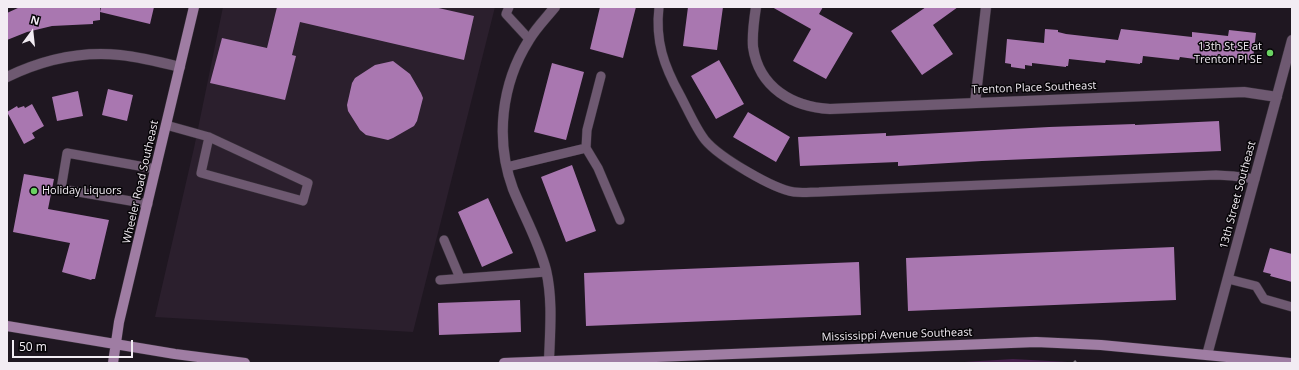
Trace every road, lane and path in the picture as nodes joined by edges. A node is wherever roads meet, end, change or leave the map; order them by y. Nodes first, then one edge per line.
1 (194, 7) edge
2 (509, 7) edge
3 (555, 7) edge
4 (658, 7) edge
5 (756, 7) edge
6 (986, 7) edge
7 (529, 39) junction
8 (1292, 40) edge
9 (180, 66) junction
10 (601, 76) dead end
11 (7, 77) edge
12 (1277, 97) junction
13 (975, 103) junction
14 (166, 125) junction
15 (209, 137) junction
16 (586, 148) junction
17 (507, 167) junction
18 (156, 169) junction
19 (1255, 179) junction
20 (148, 204) junction
21 (620, 220) dead end
22 (444, 240) dead end
23 (546, 272) junction
24 (460, 278) junction
25 (1228, 279) junction
26 (440, 280) dead end
27 (1292, 307) edge
28 (7, 326) edge
29 (116, 344) junction
30 (1207, 355) junction
31 (549, 361) junction
32 (113, 363) edge
33 (245, 363) edge
34 (504, 363) edge
35 (1290, 363) edge

1 - 9 main road, Wheeler Road Southeast
2 - 7 lane
3 - 7 street
4 - 19 lane
5 - 13 street, Trenton Place Southeast
6 - 13 street
7 - 17 street
8 - 12 street, 13th Street Southeast
9 - 11 street
9 - 14 main road, Wheeler Road Southeast
10 - 16 lane
12 - 13 street, Trenton Place Southeast
12 - 19 street, 13th Street Southeast
14 - 15 lane
14 - 18 main road, Wheeler Road Southeast
15 - 15 lane
16 - 17 lane
16 - 21 lane
17 - 23 street
18 - 20 main road, Wheeler Road Southeast
18 - 20 lane
19 - 25 street, 13th Street Southeast
20 - 29 main road, Wheeler Road Southeast
22 - 24 lane
23 - 24 lane
23 - 31 street
24 - 26 lane
25 - 27 lane
25 - 30 street, 13th Street Southeast
28 - 29 main road
29 - 32 main road, Wheeler Road Southeast
29 - 33 main road
30 - 31 main road, Mississippi Avenue Southeast
30 - 35 main road, Mississippi Avenue Southeast
31 - 34 main road, Mississippi Avenue Southeast

